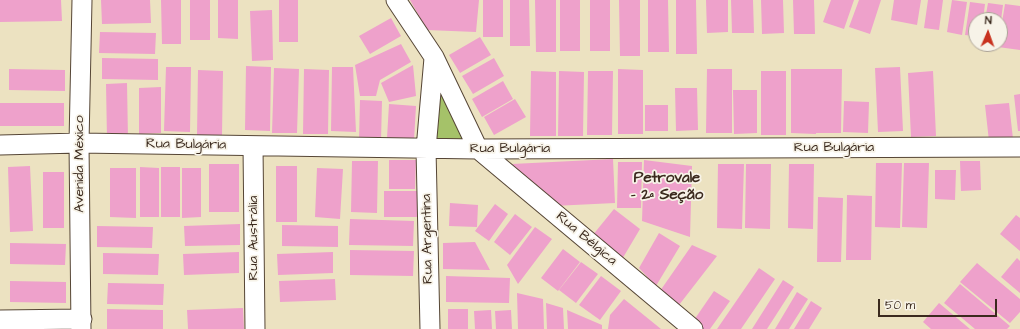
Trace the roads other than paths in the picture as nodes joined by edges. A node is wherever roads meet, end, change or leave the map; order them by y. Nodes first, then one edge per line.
1 (82, 0) edge
2 (396, 0) edge
3 (434, 57) junction
4 (79, 143) junction
5 (0, 145) edge
6 (253, 146) junction
7 (1020, 147) edge
8 (426, 149) junction
9 (478, 150) junction
10 (0, 320) edge
11 (81, 324) edge
12 (255, 329) edge
13 (430, 329) edge
14 (693, 329) edge

1 - 4 street, Avenida México
2 - 3 street
3 - 8 street, Rua Argentina
3 - 9 street
4 - 5 street, Rua Bulgária
4 - 6 street, Rua Bulgária
4 - 11 street, Avenida México
6 - 8 street, Rua Bulgária
6 - 12 street, Rua Austrália
7 - 9 street, Rua Bulgária
8 - 9 street, Rua Bulgária
8 - 13 street, Rua Argentina
9 - 14 street, Rua Bélgica
10 - 11 street

